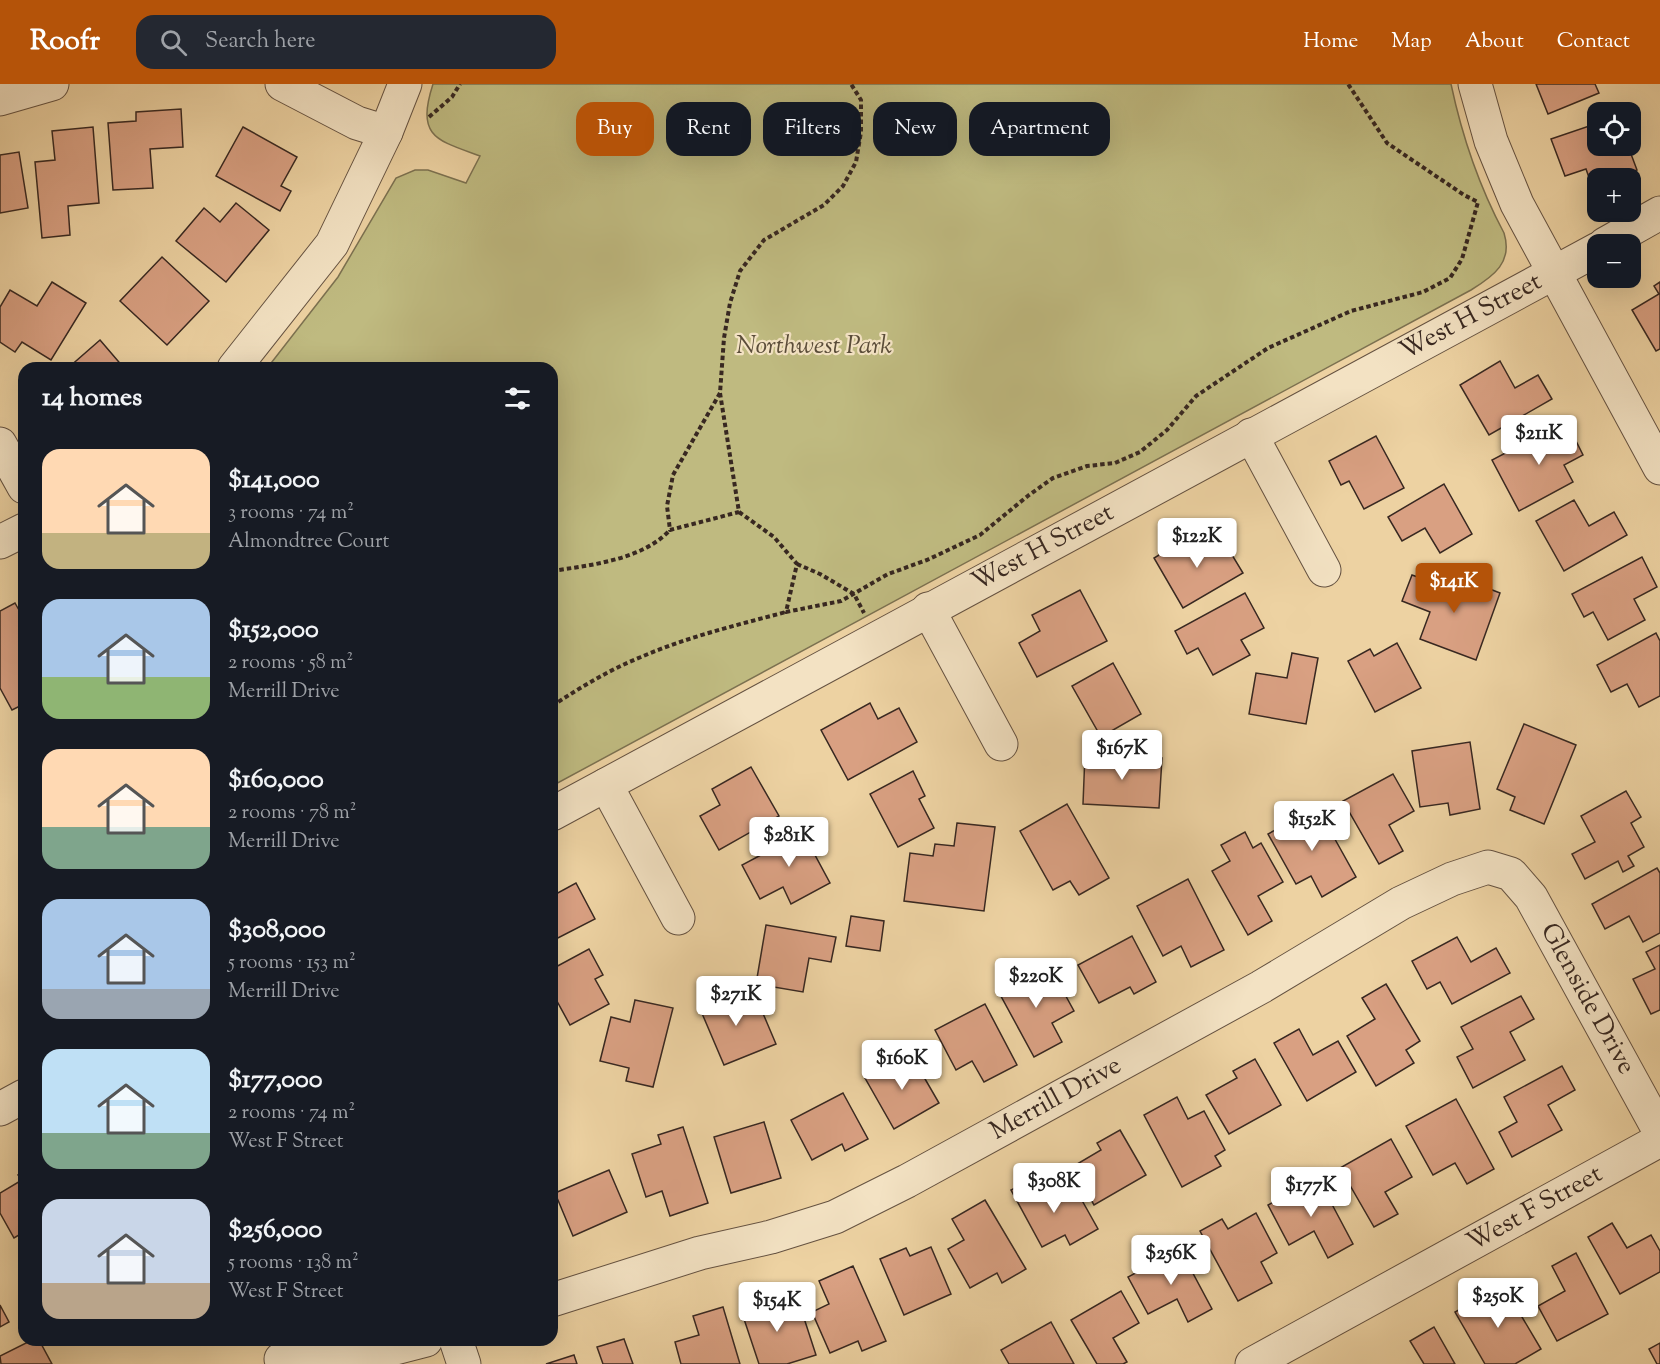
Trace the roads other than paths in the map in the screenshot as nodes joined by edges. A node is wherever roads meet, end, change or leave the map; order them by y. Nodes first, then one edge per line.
1 (52, 84) edge
2 (282, 84) edge
3 (405, 84) edge
4 (1475, 84) edge
5 (0, 99) edge
6 (386, 132) junction
7 (1660, 213) edge
8 (1623, 234) edge
9 (1587, 255) edge
10 (1553, 273) junction
11 (239, 362) edge
12 (1251, 435) junction
13 (0, 444) edge
14 (1660, 468) edge
15 (18, 476) edge
16 (18, 533) edge
17 (0, 542) edge
18 (1324, 570) dead end
19 (928, 609) junction
20 (1001, 744) dead end
21 (606, 785) junction
22 (558, 811) edge
23 (1531, 897) joint
24 (678, 918) dead end
25 (18, 1099) edge
26 (0, 1109) edge
27 (1660, 1132) edge
28 (1660, 1140) edge
29 (558, 1298) edge
30 (403, 1346) edge
31 (458, 1346) edge
32 (281, 1359) dead end
33 (464, 1364) edge
34 (1252, 1364) edge

1 - 5 street
2 - 6 street
3 - 6 street
4 - 10 street
6 - 11 street
7 - 8 street
9 - 10 street, West H Street
10 - 12 street, West H Street
10 - 14 street
12 - 18 street
12 - 19 street, West H Street
13 - 15 street
16 - 17 street
19 - 20 street
19 - 21 street, West H Street
21 - 22 street, West H Street
21 - 24 street
23 - 27 street, Glenside Drive
23 - 29 street, Merrill Drive
25 - 26 street
28 - 34 street, West F Street
30 - 32 street
31 - 33 street

